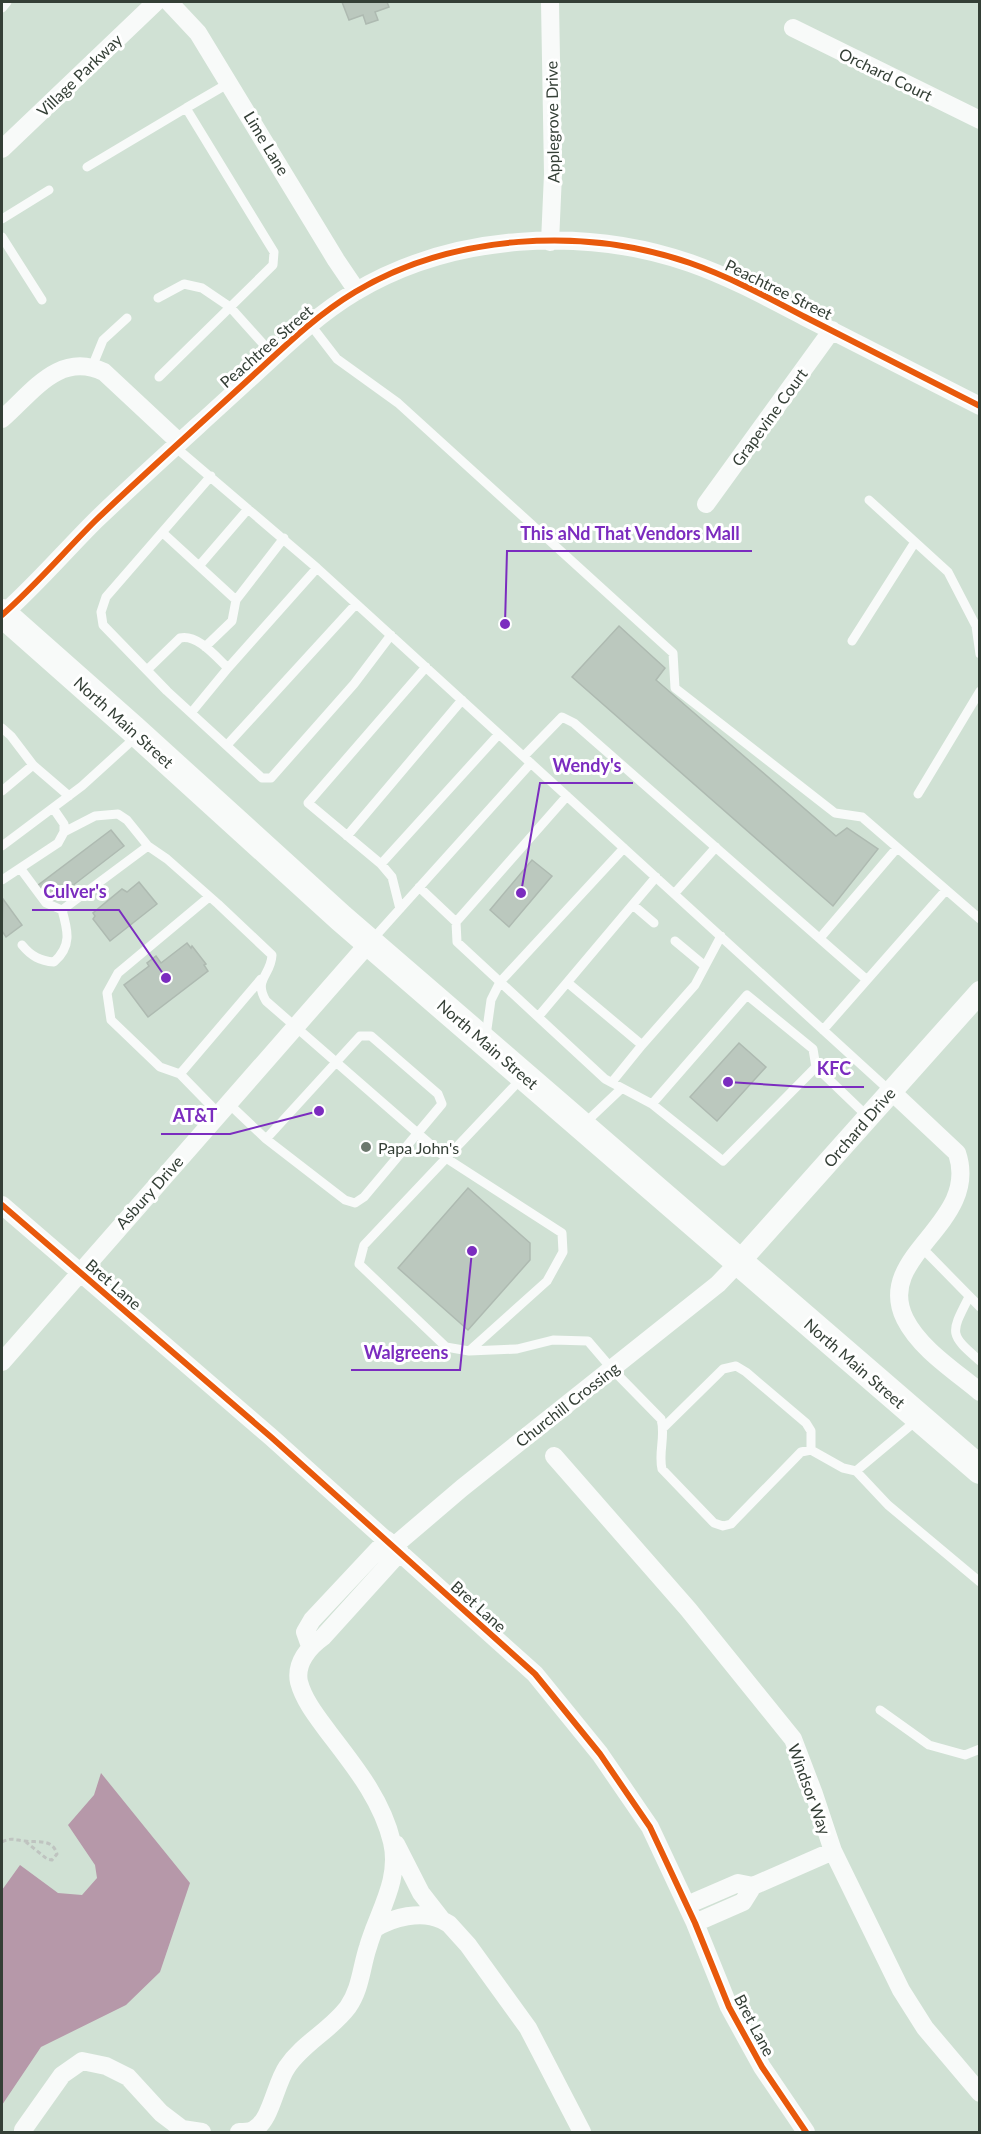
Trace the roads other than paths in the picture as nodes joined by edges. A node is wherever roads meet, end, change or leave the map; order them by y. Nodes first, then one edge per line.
1 (7, 2) edge
2 (156, 2) edge
3 (169, 2) edge
4 (550, 2) edge
5 (2, 8) edge
6 (793, 28) dead end
7 (229, 83) junction
8 (186, 108) junction
9 (980, 120) edge
10 (2, 149) edge
11 (87, 167) dead end
12 (50, 190) dead end
13 (2, 219) edge
14 (2, 237) edge
15 (550, 242) junction
16 (357, 291) junction
17 (158, 298) dead end
18 (42, 300) dead end
19 (230, 307) junction
20 (127, 318) dead end
21 (310, 324) junction
22 (831, 330) junction
23 (274, 356) junction
24 (92, 367) junction
25 (159, 377) dead end
26 (980, 406) edge
27 (2, 419) edge
28 (176, 444) junction
29 (211, 476) junction
30 (869, 500) dead end
31 (706, 504) dead end
32 (248, 508) junction
33 (163, 532) junction
34 (284, 538) junction
35 (915, 542) junction
36 (199, 566) junction
37 (317, 568) junction
38 (236, 600) junction
39 (356, 603) junction
40 (2, 614) edge
41 (391, 635) junction
42 (852, 641) dead end
43 (205, 647) junction
44 (980, 654) edge
45 (426, 667) junction
46 (228, 668) junction
47 (147, 670) junction
48 (980, 691) edge
49 (462, 700) junction
50 (191, 713) junction
51 (2, 728) edge
52 (499, 734) junction
53 (139, 735) junction
54 (227, 745) junction
55 (528, 759) junction
56 (33, 765) junction
57 (2, 791) edge
58 (918, 794) dead end
59 (69, 796) junction
60 (567, 796) junction
61 (53, 808) junction
62 (64, 832) junction
63 (347, 836) junction
64 (2, 846) edge
65 (148, 846) junction
66 (716, 847) junction
67 (624, 848) junction
68 (897, 848) junction
69 (381, 864) junction
70 (20, 868) junction
71 (656, 877) junction
72 (2, 880) edge
73 (420, 887) junction
74 (946, 890) junction
75 (674, 894) junction
76 (209, 897) junction
77 (633, 905) junction
78 (400, 909) junction
79 (62, 910) junction
80 (980, 919) edge
81 (456, 922) junction
82 (654, 923) dead end
83 (721, 936) junction
84 (820, 938) junction
85 (675, 941) dead end
86 (369, 943) junction
87 (22, 945) dead end
88 (705, 966) junction
89 (262, 979) junction
90 (867, 980) junction
91 (500, 982) junction
92 (568, 983) junction
93 (980, 992) edge
94 (538, 1017) junction
95 (296, 1028) junction
96 (823, 1030) junction
97 (485, 1041) junction
98 (642, 1045) junction
99 (335, 1062) junction
100 (816, 1067) junction
101 (180, 1074) junction
102 (524, 1075) junction
103 (612, 1082) junction
104 (622, 1088) junction
105 (891, 1091) junction
106 (652, 1104) junction
107 (224, 1108) junction
108 (868, 1117) junction
109 (583, 1126) junction
110 (417, 1132) junction
111 (266, 1139) junction
112 (446, 1158) junction
113 (2, 1205) edge
114 (928, 1254) junction
115 (739, 1262) junction
116 (79, 1271) junction
117 (969, 1297) junction
118 (980, 1307) edge
119 (469, 1351) junction
120 (980, 1361) edge
121 (2, 1362) edge
122 (612, 1369) junction
123 (980, 1392) edge
124 (919, 1418) junction
125 (663, 1428) junction
126 (811, 1450) junction
127 (554, 1456) dead end
128 (980, 1470) edge
129 (856, 1471) junction
130 (394, 1546) junction
131 (980, 1582) edge
132 (880, 1710) dead end
133 (980, 1749) edge
134 (388, 1826) junction
135 (833, 1851) junction
136 (753, 1886) junction
137 (687, 1905) junction
138 (442, 1920) junction
139 (695, 1923) junction
140 (374, 1929) junction
141 (980, 2093) edge
142 (23, 2130) dead end
143 (250, 2132) edge
144 (201, 2133) edge
145 (582, 2133) edge
146 (806, 2133) edge

1 - 5 lane
2 - 10 street, Village Parkway
3 - 7 street, Lime Lane
4 - 15 street, Applegrove Drive
6 - 9 street, Orchard Court
7 - 8 lane
7 - 16 street, Lime Lane
8 - 11 lane
8 - 19 lane
12 - 13 lane
14 - 18 lane
15 - 16 street, Peachtree Street
15 - 22 street, Peachtree Street
16 - 21 street, Peachtree Street
17 - 19 lane
19 - 23 lane
19 - 25 lane
20 - 24 lane
21 - 23 street, Peachtree Street
21 - 68 lane
22 - 26 street, Peachtree Street
22 - 31 street, Grapevine Court
23 - 28 street, Peachtree Street
24 - 27 street
24 - 28 street
28 - 29 lane
28 - 40 street, Peachtree Street
29 - 32 lane
29 - 33 lane
30 - 35 lane
32 - 34 lane
32 - 36 lane
33 - 36 lane
33 - 47 lane
34 - 37 lane
34 - 38 lane
35 - 42 lane
35 - 44 lane
36 - 38 lane
37 - 39 lane
37 - 46 lane
38 - 43 lane
39 - 41 lane
39 - 54 lane
40 - 53 main road, North Main Street
41 - 45 lane
41 - 54 lane
43 - 46 lane
43 - 47 lane
45 - 49 lane
45 - 63 lane
46 - 50 lane
47 - 50 lane
48 - 58 lane
49 - 52 lane
49 - 63 lane
50 - 54 lane
51 - 56 lane
52 - 55 lane
52 - 69 lane
53 - 59 lane
53 - 86 main road, North Main Street
55 - 60 lane
55 - 66 lane
55 - 73 lane
56 - 57 lane
56 - 59 lane
59 - 61 lane
60 - 67 lane
60 - 81 lane
61 - 62 lane
61 - 64 lane
62 - 65 lane
62 - 70 lane
63 - 69 lane
65 - 76 lane
65 - 79 lane
66 - 75 lane
66 - 84 lane
67 - 71 lane
67 - 91 lane
68 - 74 lane
68 - 84 lane
69 - 78 lane
70 - 72 lane
70 - 79 lane
71 - 75 lane
71 - 77 lane
73 - 78 lane
73 - 81 lane
74 - 80 lane
74 - 90 lane
75 - 83 lane
76 - 89 lane
76 - 101 lane
77 - 82 lane
77 - 92 lane
78 - 86 lane
79 - 87 lane
81 - 91 lane
83 - 88 lane
83 - 96 lane
84 - 90 lane
85 - 88 lane
86 - 95 street, Asbury Drive
86 - 97 main road, North Main Street
88 - 98 lane
89 - 95 lane
89 - 101 lane
90 - 96 lane
91 - 94 lane
91 - 97 lane
92 - 94 lane
92 - 98 lane
93 - 105 street, Orchard Drive
94 - 103 lane
95 - 99 lane
95 - 107 street, Asbury Drive
96 - 105 lane
97 - 102 main road, North Main Street
98 - 103 lane
99 - 110 lane
99 - 110 lane
99 - 111 lane
100 - 106 lane
100 - 106 lane
100 - 108 lane
101 - 107 lane
102 - 109 main road, North Main Street
102 - 112 lane
103 - 104 lane
104 - 106 lane
104 - 109 lane
105 - 108 street, Orchard Drive
105 - 114 street
107 - 111 lane
107 - 116 street, Asbury Drive
108 - 115 street, Orchard Drive
109 - 115 main road, North Main Street
110 - 111 lane
110 - 112 lane
112 - 119 lane
112 - 119 lane
113 - 116 street, Bret Lane
114 - 117 lane
114 - 123 street
115 - 122 street, Churchill Crossing
115 - 124 main road, North Main Street
116 - 121 street, Asbury Drive
116 - 130 street, Bret Lane
117 - 118 lane
117 - 120 lane
119 - 122 lane
122 - 125 lane
122 - 130 street, Churchill Crossing
124 - 128 main road, North Main Street
124 - 129 lane
125 - 126 lane
125 - 126 lane
126 - 129 lane
127 - 135 street, Windsor Way
129 - 131 lane
130 - 134 street, Churchill Crossing
130 - 137 street, Bret Lane
132 - 133 lane
134 - 138 street
134 - 140 street
135 - 136 street
135 - 141 street, Windsor Way
136 - 137 street
136 - 139 street
137 - 139 street, Bret Lane
138 - 140 street
138 - 145 street
139 - 146 street, Bret Lane
140 - 143 street
142 - 144 street

